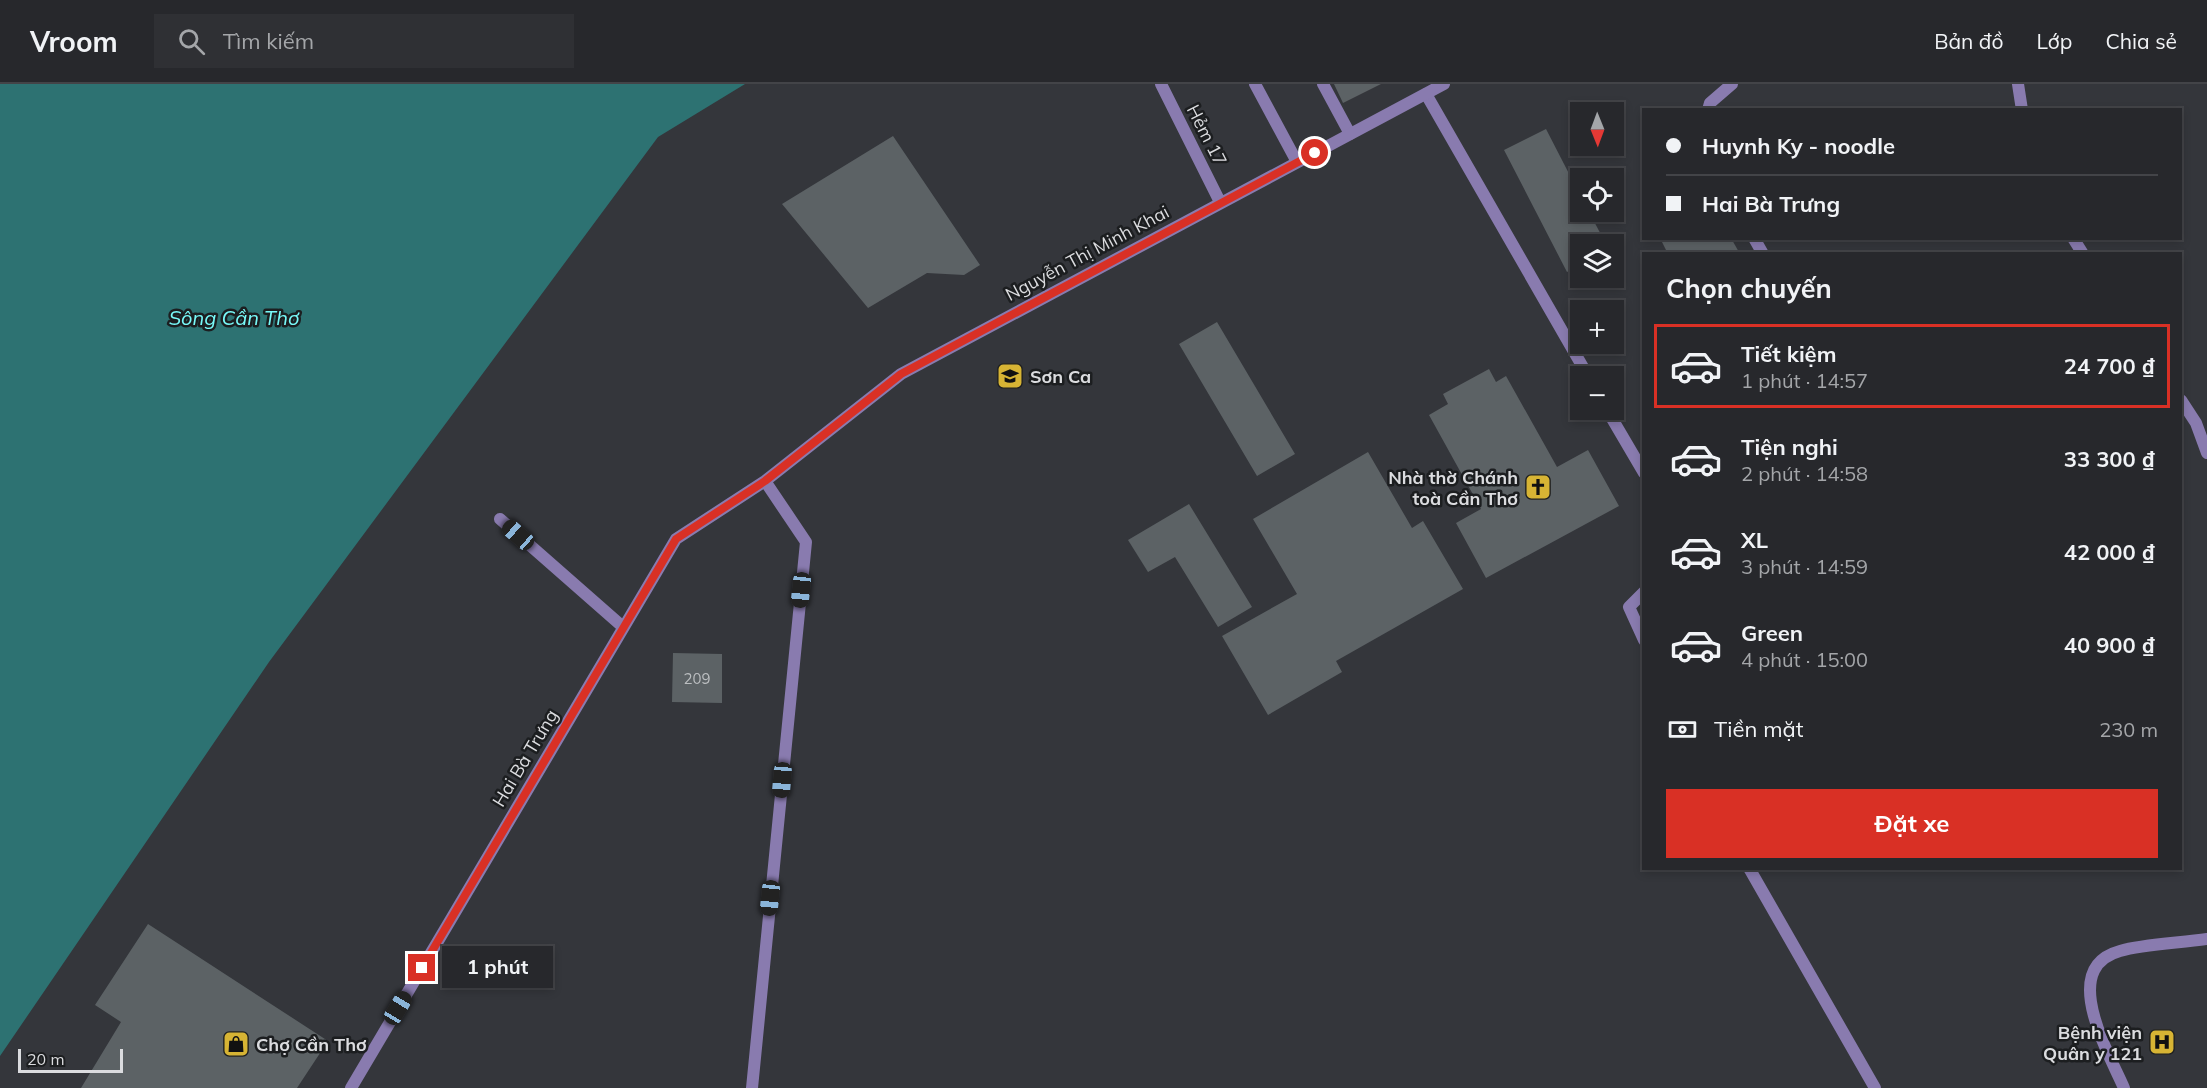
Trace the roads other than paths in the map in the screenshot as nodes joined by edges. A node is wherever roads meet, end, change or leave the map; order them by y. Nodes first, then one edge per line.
1 (1161, 84) edge
2 (1255, 84) edge
3 (1323, 84) edge
4 (1732, 84) edge
5 (2018, 84) edge
6 (1442, 85) edge
7 (1426, 94) junction
8 (1709, 108) edge
9 (2022, 108) edge
10 (1350, 134) junction
11 (1298, 162) junction
12 (1220, 202) junction
13 (1582, 366) edge
14 (2182, 402) edge
15 (1613, 420) edge
16 (2207, 453) edge
17 (1642, 470) edge
18 (765, 481) junction
19 (500, 519) dead end
20 (1642, 594) edge
21 (623, 627) junction
22 (1642, 636) edge
23 (1750, 870) edge
24 (2207, 939) edge
25 (351, 1088) edge
26 (752, 1088) edge
27 (1875, 1088) edge
28 (2124, 1088) edge

1 - 12 street, Hẻm 17
2 - 11 street
3 - 10 street
4 - 8 street
5 - 9 street
6 - 7 street, Nguyễn Thị Minh Khai
7 - 10 street, Nguyễn Thị Minh Khai
7 - 13 street
10 - 11 street, Nguyễn Thị Minh Khai
11 - 12 street, Nguyễn Thị Minh Khai
12 - 18 street, Nguyễn Thị Minh Khai
14 - 16 street
15 - 17 street
18 - 21 street, Hai Bà Trưng
18 - 26 street
19 - 21 street
20 - 22 street
21 - 25 street, Hai Bà Trưng
23 - 27 street
24 - 28 street

